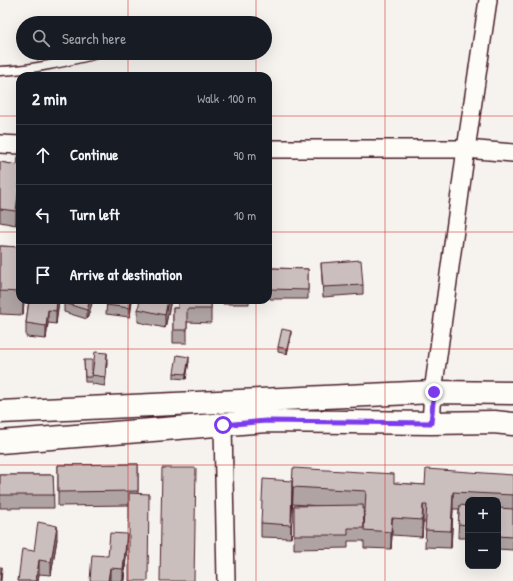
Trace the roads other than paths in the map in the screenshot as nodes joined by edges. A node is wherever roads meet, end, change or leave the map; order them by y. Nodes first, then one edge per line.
1 (488, 0) edge
2 (75, 60) edge
3 (0, 71) edge
4 (0, 144) edge
5 (16, 145) edge
6 (272, 149) edge
7 (466, 149) junction
8 (513, 153) edge
9 (434, 392) junction
10 (513, 393) edge
11 (0, 412) edge
12 (431, 423) junction
13 (513, 424) edge
14 (223, 425) junction
15 (0, 442) edge
16 (226, 581) edge

1 - 7 street
2 - 3 lane
4 - 5 street
6 - 7 street
7 - 8 street
7 - 9 street
9 - 10 main road
9 - 11 main road
9 - 12 street
12 - 13 main road
12 - 14 main road
14 - 15 main road
14 - 16 street

